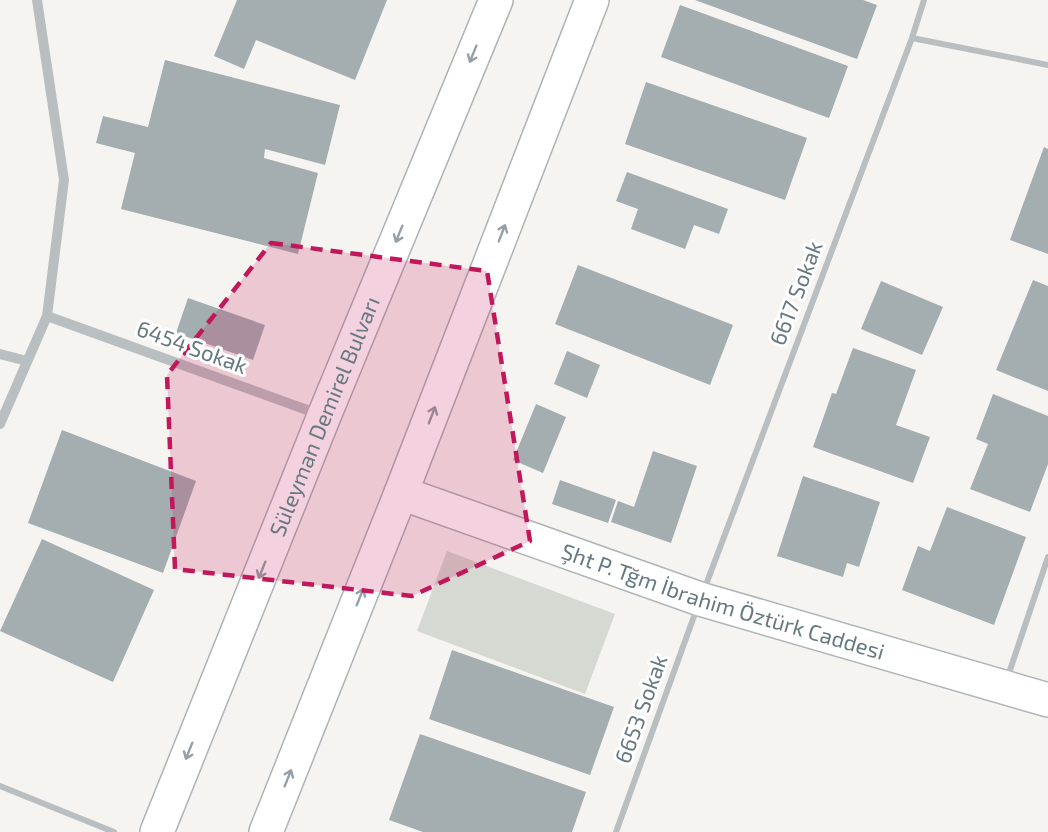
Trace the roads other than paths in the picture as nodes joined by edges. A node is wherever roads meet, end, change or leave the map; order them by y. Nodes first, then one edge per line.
1 (37, 0) edge
2 (496, 0) edge
3 (592, 0) edge
4 (924, 0) edge
5 (912, 38) junction
6 (1048, 65) edge
7 (47, 316) junction
8 (0, 354) edge
9 (27, 361) junction
10 (324, 416) junction
11 (0, 424) edge
12 (401, 493) junction
13 (1048, 557) edge
14 (700, 598) junction
15 (1004, 687) junction
16 (1048, 700) edge
17 (0, 786) edge
18 (114, 832) edge
19 (157, 832) edge
20 (266, 832) edge
21 (616, 832) edge

1 - 7 street
2 -> 10 main road, Süleyman Demirel Bulvarı
12 -> 3 main road
4 - 5 street, 6617 Sokak
5 - 6 street
5 - 14 street, 6617 Sokak
7 - 9 street
7 - 10 street, 6454 Sokak
8 - 9 street
9 - 11 street
10 -> 19 main road, Süleyman Demirel Bulvarı
12 - 14 main road, Şht P. Tğm İbrahim Öztürk Caddesi
20 -> 12 main road
13 - 15 street
14 - 15 main road, Şht P. Tğm İbrahim Öztürk Caddesi
14 - 21 street, 6653 Sokak
15 - 16 main road, Şht P. Tğm İbrahim Öztürk Caddesi
17 - 18 street

